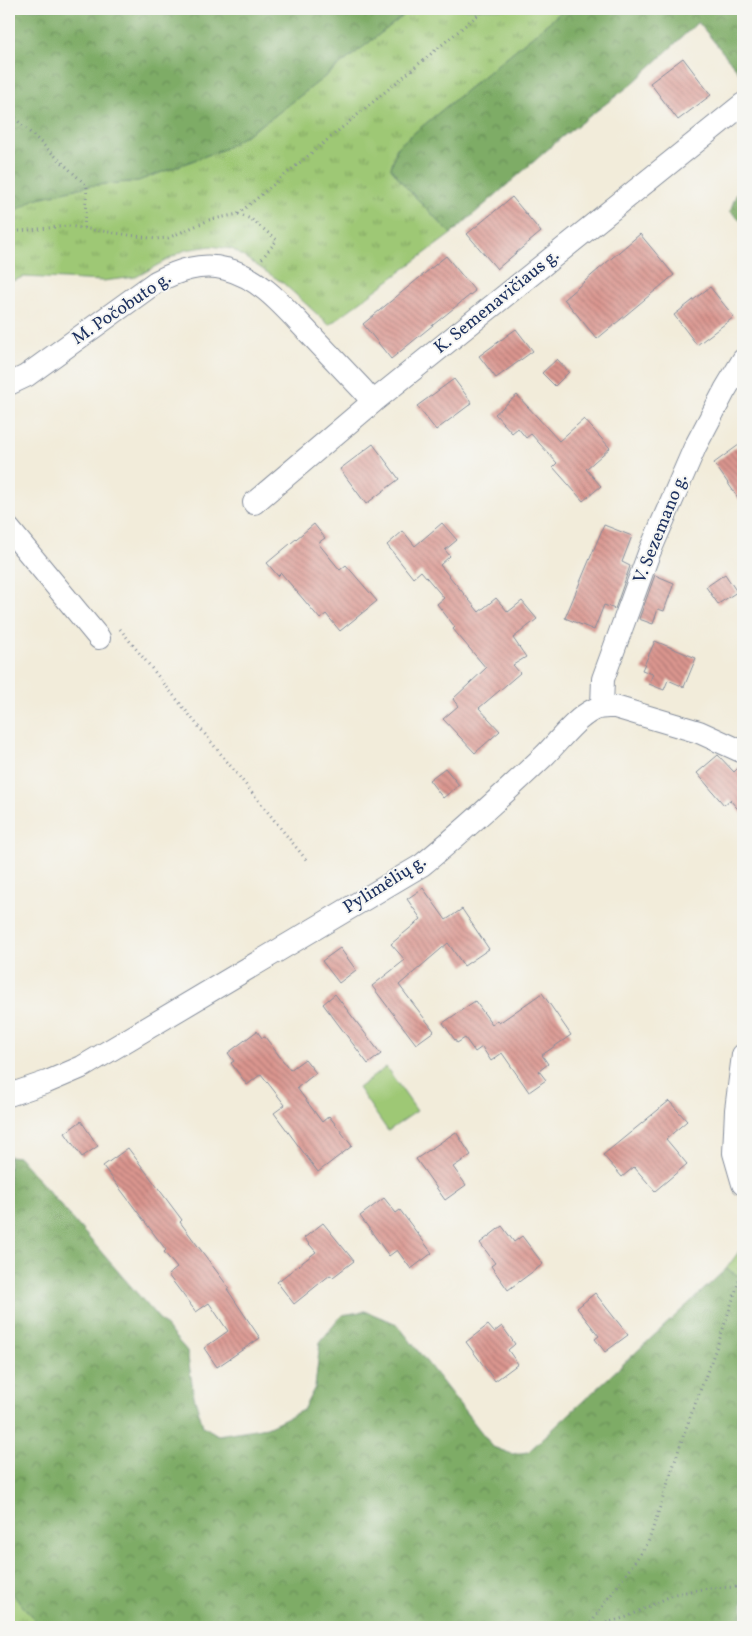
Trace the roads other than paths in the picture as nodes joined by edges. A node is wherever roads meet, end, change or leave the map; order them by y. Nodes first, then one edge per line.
1 (743, 104) edge
2 (743, 360) edge
3 (9, 384) edge
4 (373, 402) junction
5 (254, 503) dead end
6 (9, 529) edge
7 (107, 631) road end
8 (602, 706) junction
9 (743, 752) edge
10 (743, 1055) edge
11 (9, 1095) edge
12 (743, 1184) edge

1 - 4 street, K. Semenavičiaus g.
2 - 8 street, V. Sezemano g.
3 - 4 street, M. Počobuto g.
4 - 5 street, K. Semenavičiaus g.
6 - 7 street
8 - 9 street
8 - 11 street, Pylimėlių g.
10 - 12 street

